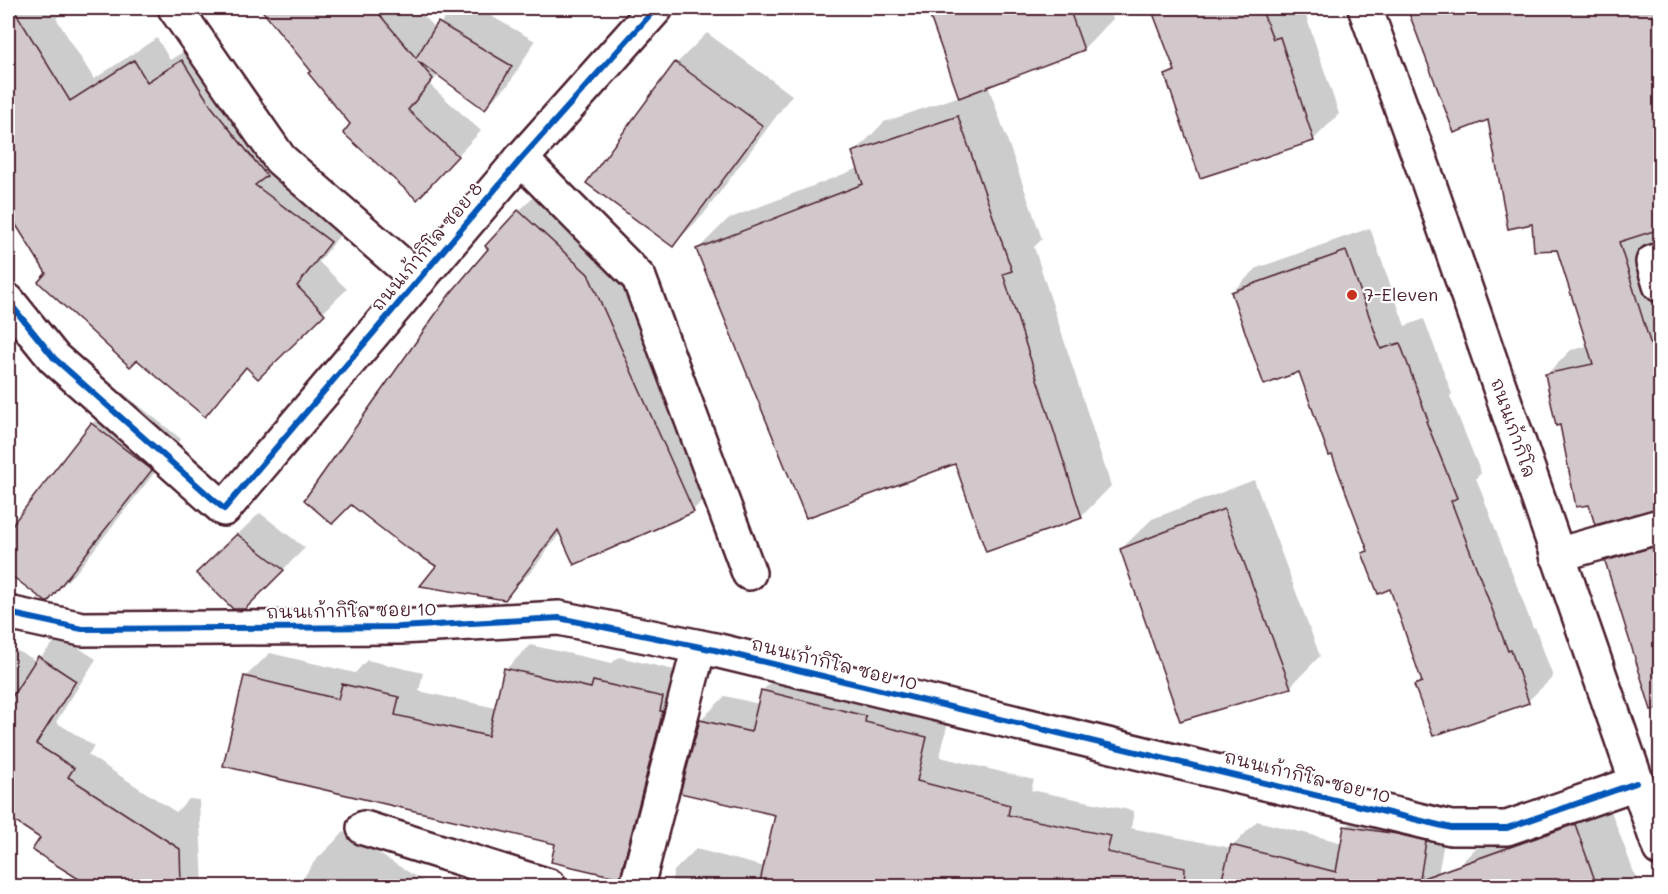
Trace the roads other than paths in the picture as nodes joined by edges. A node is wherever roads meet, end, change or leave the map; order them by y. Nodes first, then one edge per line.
1 (175, 8) edge
2 (656, 8) edge
3 (1365, 8) edge
4 (521, 159) junction
5 (1660, 260) edge
6 (419, 280) junction
7 (1660, 285) edge
8 (8, 301) edge
9 (1660, 526) edge
10 (1557, 555) junction
11 (749, 573) dead end
12 (8, 613) edge
13 (699, 647) junction
14 (1636, 783) junction
15 (364, 828) dead end
16 (1660, 849) edge
17 (549, 886) edge
18 (637, 886) edge

1 - 6 street
2 - 4 street, ถนนเก้ากิโล ซอย 8
3 - 10 street, ถนนเก้ากิโล
4 - 6 street, ถนนเก้ากิโล ซอย 8
4 - 11 street
5 - 7 street
6 - 8 street, ถนนเก้ากิโล ซอย 8
9 - 10 street
10 - 14 street, ถนนเก้ากิโล
12 - 13 street, ถนนเก้ากิโล ซอย 10
13 - 14 street, ถนนเก้ากิโล ซอย 10
13 - 18 street
14 - 16 street, ถนนเก้ากิโล
15 - 17 street

